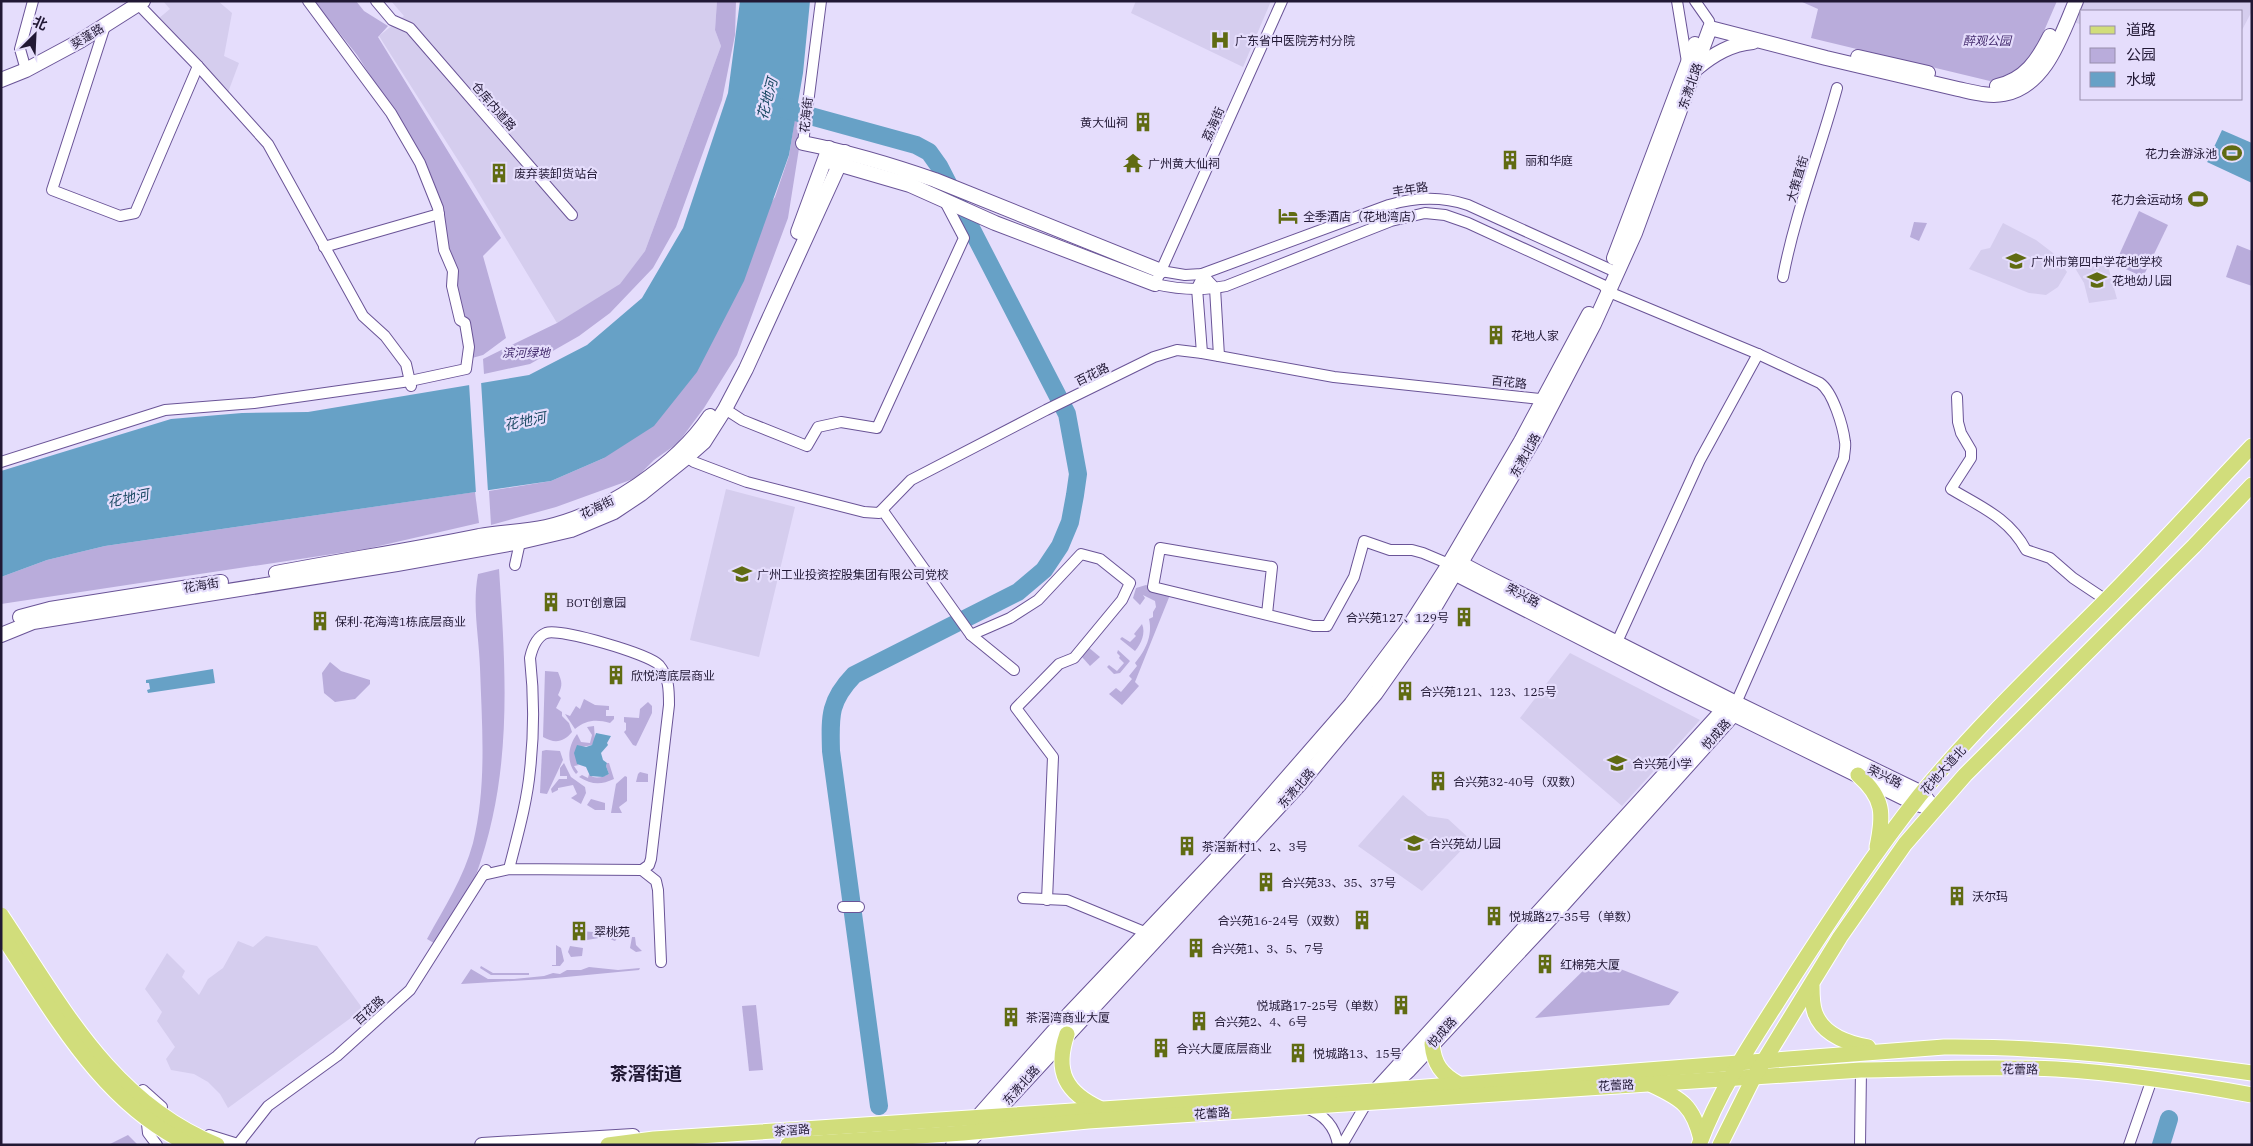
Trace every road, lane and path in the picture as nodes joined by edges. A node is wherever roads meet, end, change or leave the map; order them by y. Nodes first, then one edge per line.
1 (33, 1) edge
2 (308, 1) edge
3 (376, 1) edge
4 (821, 1) edge
5 (1282, 1) edge
6 (1677, 1) edge
7 (1695, 1) edge
8 (2066, 1) edge
9 (2076, 1) edge
10 (141, 3) edge
11 (1710, 25) junction
12 (105, 26) junction
13 (1761, 42) junction
14 (198, 66) junction
15 (1692, 66) junction
16 (26, 70) junction
17 (1, 80) edge
18 (1837, 88) dead end
19 (803, 143) joint
20 (827, 154) junction
21 (842, 158) junction
22 (943, 199) junction
23 (439, 214) junction
24 (572, 216) dead end
25 (324, 247) junction
26 (1161, 270) junction
27 (1614, 271) junction
28 (1202, 274) junction
29 (1783, 277) dead end
30 (1155, 284) junction
31 (1198, 288) junction
32 (1215, 288) junction
33 (1606, 288) junction
34 (1202, 353) junction
35 (1758, 354) junction
36 (1219, 356) junction
37 (411, 384) junction
38 (1957, 397) dead end
39 (1549, 400) junction
40 (725, 409) junction
41 (2252, 446) edge
42 (683, 455) junction
43 (1, 462) edge
44 (2252, 485) edge
45 (883, 511) junction
46 (520, 542) junction
47 (515, 565) dead end
48 (1456, 567) junction
49 (2106, 600) junction
50 (1267, 614) junction
51 (1, 625) edge
52 (970, 632) junction
53 (1, 635) edge
54 (1617, 642) junction
55 (1014, 670) dead end
56 (1731, 709) junction
57 (1858, 775) junction
58 (1918, 798) junction
59 (1934, 809) junction
60 (1876, 853) junction
61 (509, 869) junction
62 (642, 870) junction
63 (1023, 898) dead end
64 (1047, 900) junction
65 (843, 907) dead end
66 (859, 907) dead end
67 (1, 915) edge
68 (1147, 933) junction
69 (1, 934) edge
70 (661, 962) dead end
71 (1812, 986) junction
72 (1067, 1034) junction
73 (1432, 1044) junction
74 (1881, 1050) junction
75 (1764, 1061) junction
76 (1740, 1063) junction
77 (1861, 1070) junction
78 (2252, 1073) edge
79 (1754, 1077) junction
80 (2152, 1079) junction
81 (1731, 1080) junction
82 (1459, 1084) junction
83 (1649, 1084) junction
84 (1376, 1095) junction
85 (2252, 1095) edge
86 (1305, 1108) junction
87 (1102, 1110) junction
88 (983, 1122) junction
89 (185, 1123) junction
90 (654, 1139) junction
91 (965, 1139) edge
92 (878, 1142) edge
93 (1700, 1142) edge
94 (240, 1144) edge
95 (157, 1145) edge
96 (190, 1145) edge
97 (217, 1145) edge
98 (482, 1145) edge
99 (608, 1145) edge
100 (788, 1145) edge
101 (953, 1145) edge
102 (1338, 1145) edge
103 (1342, 1145) edge
104 (1720, 1145) edge
105 (1860, 1145) edge
106 (2129, 1145) edge

1 - 16 street
2 - 23 street
3 - 24 street, 仓库内道路
4 - 19 street, 花海街
5 - 26 street, 荔海街
6 - 15 street
7 - 11 street
8 - 11 street
9 - 13 street
10 - 12 street, 葵蓬路
10 - 14 street
11 - 13 street
11 - 15 street, 东漖北路
12 - 14 street
12 - 16 street, 葵蓬路
13 - 15 street
14 - 25 street
15 - 27 street, 东漖北路
16 - 17 street, 葵蓬路
18 - 29 street, 大策直街
19 - 20 street, 花海街
20 - 21 street
20 - 42 street, 花海街
21 - 22 street
21 - 26 street
21 - 40 street, 花海街
22 - 30 street
22 - 40 street
23 - 25 street
23 - 37 street
25 - 37 street
26 - 28 street
26 - 30 street, 荔海街
27 - 28 street, 丰年路
27 - 33 street, 东漖北路
28 - 31 street
28 - 32 street
30 - 31 street
31 - 32 street
31 - 34 street
32 - 33 street
32 - 36 street
33 - 35 street
33 - 39 street, 东漖北路
34 - 36 street, 百花路
34 - 45 street, 百花路
35 - 54 street
35 - 56 street
36 - 39 street, 百花路
37 - 43 street
38 - 49 street
39 - 48 street, 东漖北路
40 - 42 street, 花海街
41 - 49 main road, 花地大道北
42 - 45 street
42 - 46 street, 花海街
42 - 51 street, 花海街
44 - 59 main road, 花地大道北
45 - 52 street
46 - 47 street
46 - 53 street, 花海街
48 - 50 street
48 - 54 street, 荣兴路
48 - 56 street, 荣兴路
48 - 68 street, 东漖北路
48 - 72 street, 东漖北路
49 - 58 main road, 花地大道北
50 - 50 street
52 - 55 street
52 - 64 street
54 - 56 street, 荣兴路
56 - 57 street, 荣兴路
56 - 58 street, 荣兴路
56 - 73 street, 悦成路
56 - 84 street, 悦成路
57 - 58 street, 荣兴路
57 - 60 main road
58 - 59 street, 荣兴路
58 - 60 main road, 花地大道北
59 - 71 main road, 花地大道北
60 - 76 main road, 花地大道北
61 - 62 street
61 - 62 street
61 - 94 street, 百花路
62 - 70 street
63 - 64 street
64 - 68 street
65 - 66 street
67 - 97 main road, bridge
68 - 88 street, 东漖北路
69 - 96 main road, bridge
71 - 74 main road
71 - 75 main road, 花地大道北
72 - 87 main road
72 - 88 street, 东漖北路
73 - 82 main road
73 - 84 street, 悦成路
74 - 75 main road, 花蕾路
74 - 78 main road, 花蕾路
75 - 76 main road, 花蕾路
75 - 79 main road, 花地大道北
76 - 81 main road, 花地大道北
76 - 82 main road, 花蕾路
77 - 79 main road, 花蕾路
77 - 80 main road, 花蕾路
77 - 105 street
79 - 81 main road, 花蕾路
79 - 104 main road, 花地大道北
80 - 85 main road, 花蕾路
80 - 106 street
81 - 83 main road, 花蕾路
81 - 93 main road, 花地大道北
82 - 84 main road, 花蕾路
83 - 84 main road, 花蕾路
83 - 93 main road
84 - 86 main road, 花蕾路
84 - 87 main road, 花蕾路
84 - 103 street
86 - 88 main road, 花蕾路
86 - 102 street
87 - 88 main road, 花蕾路
88 - 90 main road, 茶滘路
88 - 91 main road, 茶滘路
89 - 94 street
89 - 95 street
89 - 95 street
90 - 98 street
90 - 99 main road, 茶滘路
91 - 92 main road, 茶滘路
91 - 101 street
92 - 100 main road, 茶滘路

